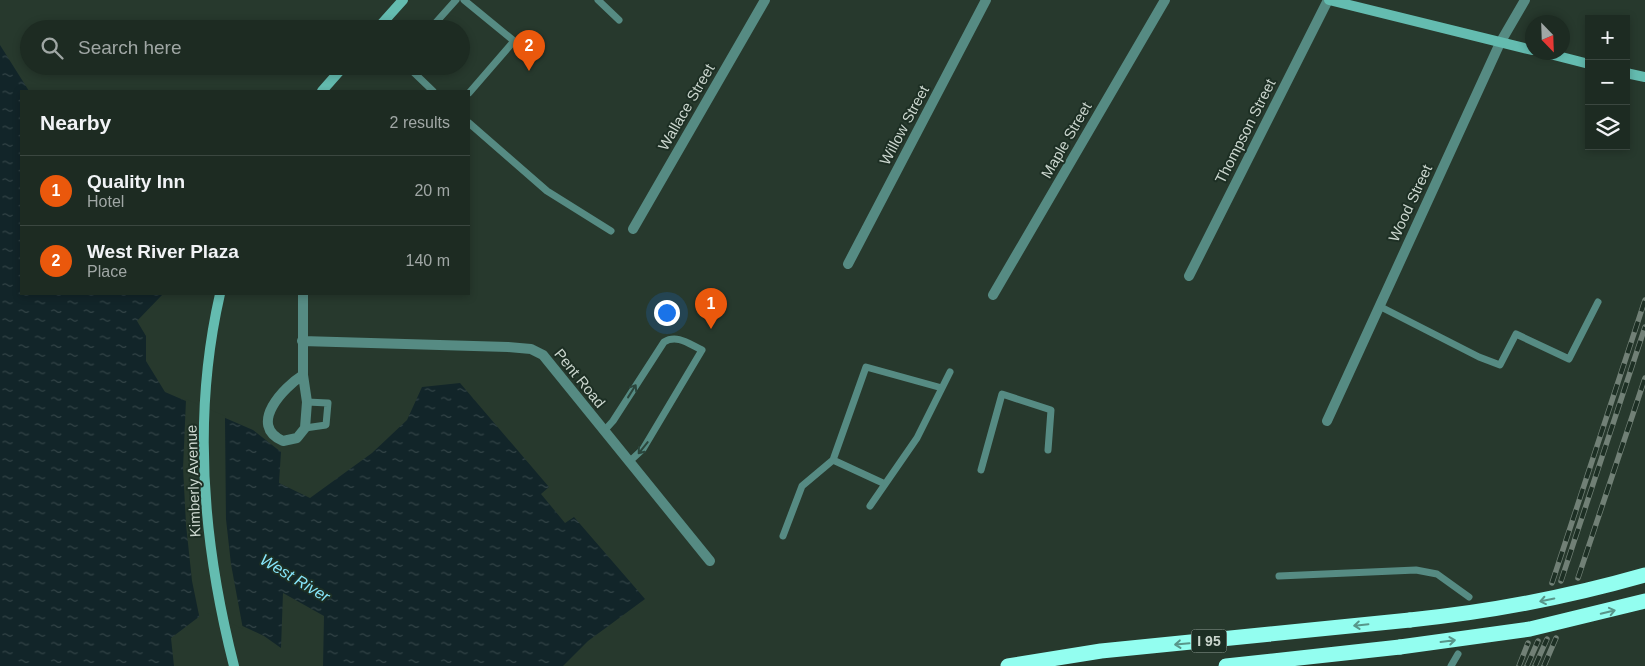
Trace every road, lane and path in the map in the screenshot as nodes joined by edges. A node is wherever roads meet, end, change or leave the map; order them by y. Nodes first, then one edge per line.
1 (403, 0) edge
2 (456, 0) edge
3 (464, 0) edge
4 (598, 0) edge
5 (766, 0) edge
6 (986, 0) edge
7 (1165, 0) edge
8 (1329, 0) edge
9 (1525, 0) edge
10 (385, 20) edge
11 (438, 20) edge
12 (619, 20) dead end
13 (1500, 43) junction
14 (1525, 48) edge
15 (1570, 59) edge
16 (1585, 63) edge
17 (1630, 74) edge
18 (336, 75) edge
19 (416, 75) edge
20 (1645, 77) edge
21 (323, 90) edge
22 (432, 90) edge
23 (470, 92) edge
24 (470, 124) edge
25 (633, 229) dead end
26 (611, 231) dead end
27 (848, 264) dead end
28 (1189, 276) dead end
29 (220, 295) edge
30 (303, 295) edge
31 (993, 296) dead end
32 (1598, 302) dead end
33 (1378, 306) junction
34 (302, 340) junction
35 (950, 372) dead end
36 (303, 375) junction
37 (942, 388) junction
38 (307, 402) junction
39 (1327, 420) dead end
40 (305, 428) junction
41 (604, 431) junction
42 (1048, 450) dead end
43 (833, 460) junction
44 (629, 462) junction
45 (981, 470) dead end
46 (885, 484) junction
47 (870, 506) dead end
48 (783, 536) dead end
49 (710, 561) dead end
50 (1645, 575) edge
51 (1279, 576) dead end
52 (1469, 598) dead end
53 (1645, 602) edge
54 (1458, 654) dead end
55 (234, 666) edge
56 (1008, 666) edge
57 (1226, 666) edge
58 (1451, 666) edge

1 - 10 main road
2 - 11 lane
3 - 23 lane
4 - 12 lane
5 - 25 street, Wallace Street
6 - 27 street, Willow Street
7 - 31 street, Maple Street
8 - 13 main road
8 - 28 street, Thompson Street
9 - 13 street, Wood Street
13 - 14 main road
13 - 33 street, Wood Street
15 - 16 main road
17 - 20 main road
18 - 21 main road
19 - 22 lane
24 - 26 lane
29 - 55 main road, Kimberly Avenue
30 - 34 street
32 - 33 lane
33 - 39 street, Wood Street
34 - 36 street
34 - 41 street, Pent Road
35 - 37 lane
36 - 38 street
36 - 40 street
37 - 43 lane
37 - 46 lane
38 - 40 street
38 - 40 lane
41 - 44 street, Pent Road
41 -> 44 lane
42 - 45 lane
43 - 46 lane
43 - 48 lane
44 - 49 street, Pent Road
46 - 47 lane
50 -> 56 highway, I 95, bridge
51 - 52 lane
57 -> 53 highway, I 95, bridge
54 - 58 lane

